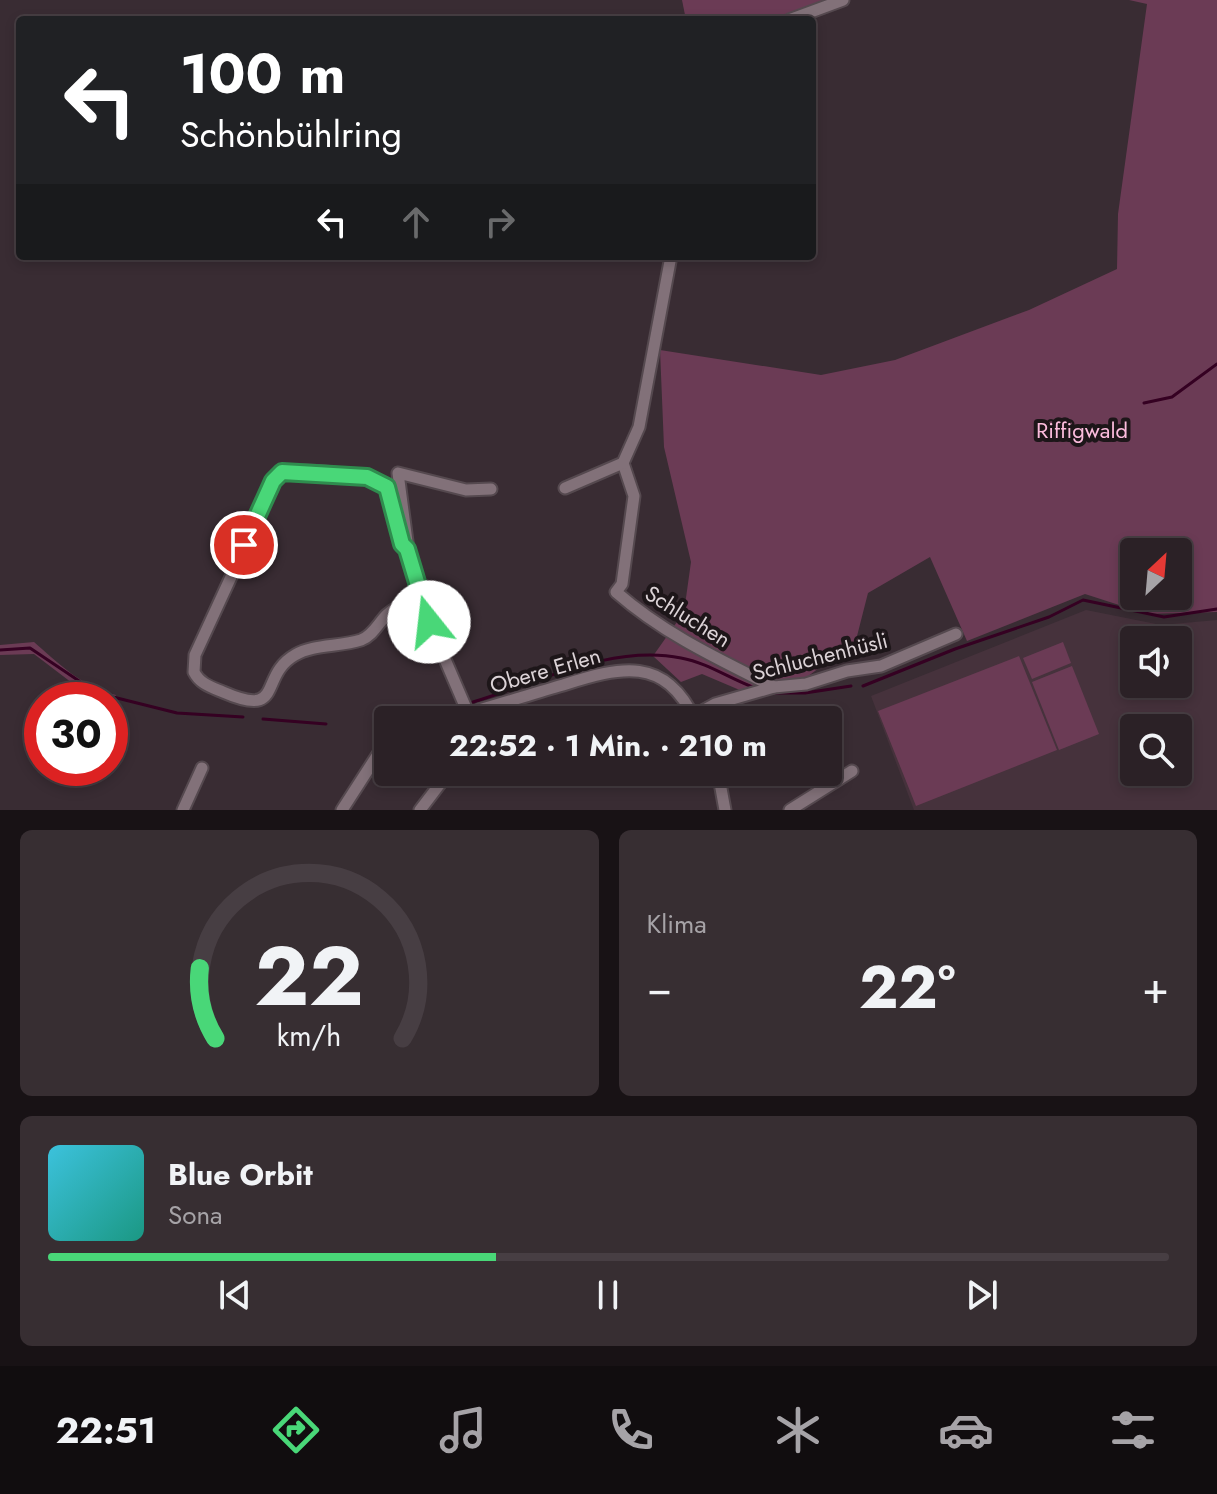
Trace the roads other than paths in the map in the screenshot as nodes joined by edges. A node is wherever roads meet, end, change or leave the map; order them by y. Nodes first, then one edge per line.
1 (843, 0) edge
2 (800, 16) edge
3 (670, 260) edge
4 (623, 463) junction
5 (565, 488) dead end
6 (491, 489) dead end
7 (407, 549) junction
8 (429, 622) junction
9 (956, 634) dead end
10 (774, 687) junction
11 (465, 706) edge
12 (493, 706) edge
13 (687, 706) edge
14 (712, 706) edge
15 (374, 760) edge
16 (202, 768) dead end
17 (852, 771) dead end
18 (438, 786) edge
19 (721, 786) edge
20 (183, 810) edge
21 (342, 810) edge
22 (420, 810) edge
23 (725, 810) edge
24 (790, 810) edge

1 - 2 street
3 - 4 street
4 - 5 street
4 - 10 street, Schluchen
6 - 7 street
7 - 8 street
7 - 8 street
8 - 11 street
9 - 10 street, Schluchenhüsli
10 - 14 street, Schluchenhüsli
12 - 13 street, Obere Erlen
15 - 21 street
16 - 20 street
17 - 24 street
18 - 22 street
19 - 23 street

